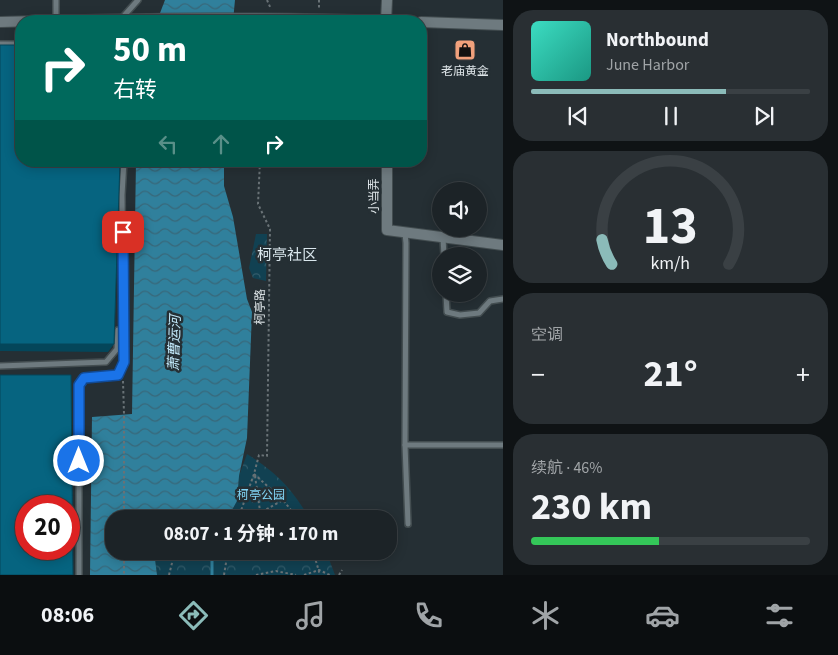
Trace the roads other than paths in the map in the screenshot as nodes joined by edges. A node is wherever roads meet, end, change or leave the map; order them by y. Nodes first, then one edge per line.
1 (56, 0) edge
2 (138, 0) edge
3 (387, 0) edge
4 (56, 15) edge
5 (125, 15) edge
6 (387, 15) edge
7 (15, 21) edge
8 (0, 22) edge
9 (427, 22) edge
10 (503, 25) edge
11 (0, 44) edge
12 (15, 44) edge
13 (124, 167) edge
14 (387, 167) edge
15 (405, 233) junction
16 (443, 238) junction
17 (503, 245) edge
18 (444, 247) edge
19 (503, 299) edge
20 (446, 302) edge
21 (118, 330) dead end
22 (0, 366) edge
23 (405, 444) junction
24 (503, 445) edge
25 (408, 524) dead end
26 (79, 575) edge

1 - 4 lane
2 - 5 lane
3 - 6 street
7 - 8 street
9 - 10 street
11 - 12 lane
13 - 26 lane
14 - 15 street, 小当弄
15 - 16 street
15 - 23 lane
16 - 17 street
16 - 18 lane
19 - 20 lane
21 - 22 lane
23 - 24 lane
23 - 25 lane

